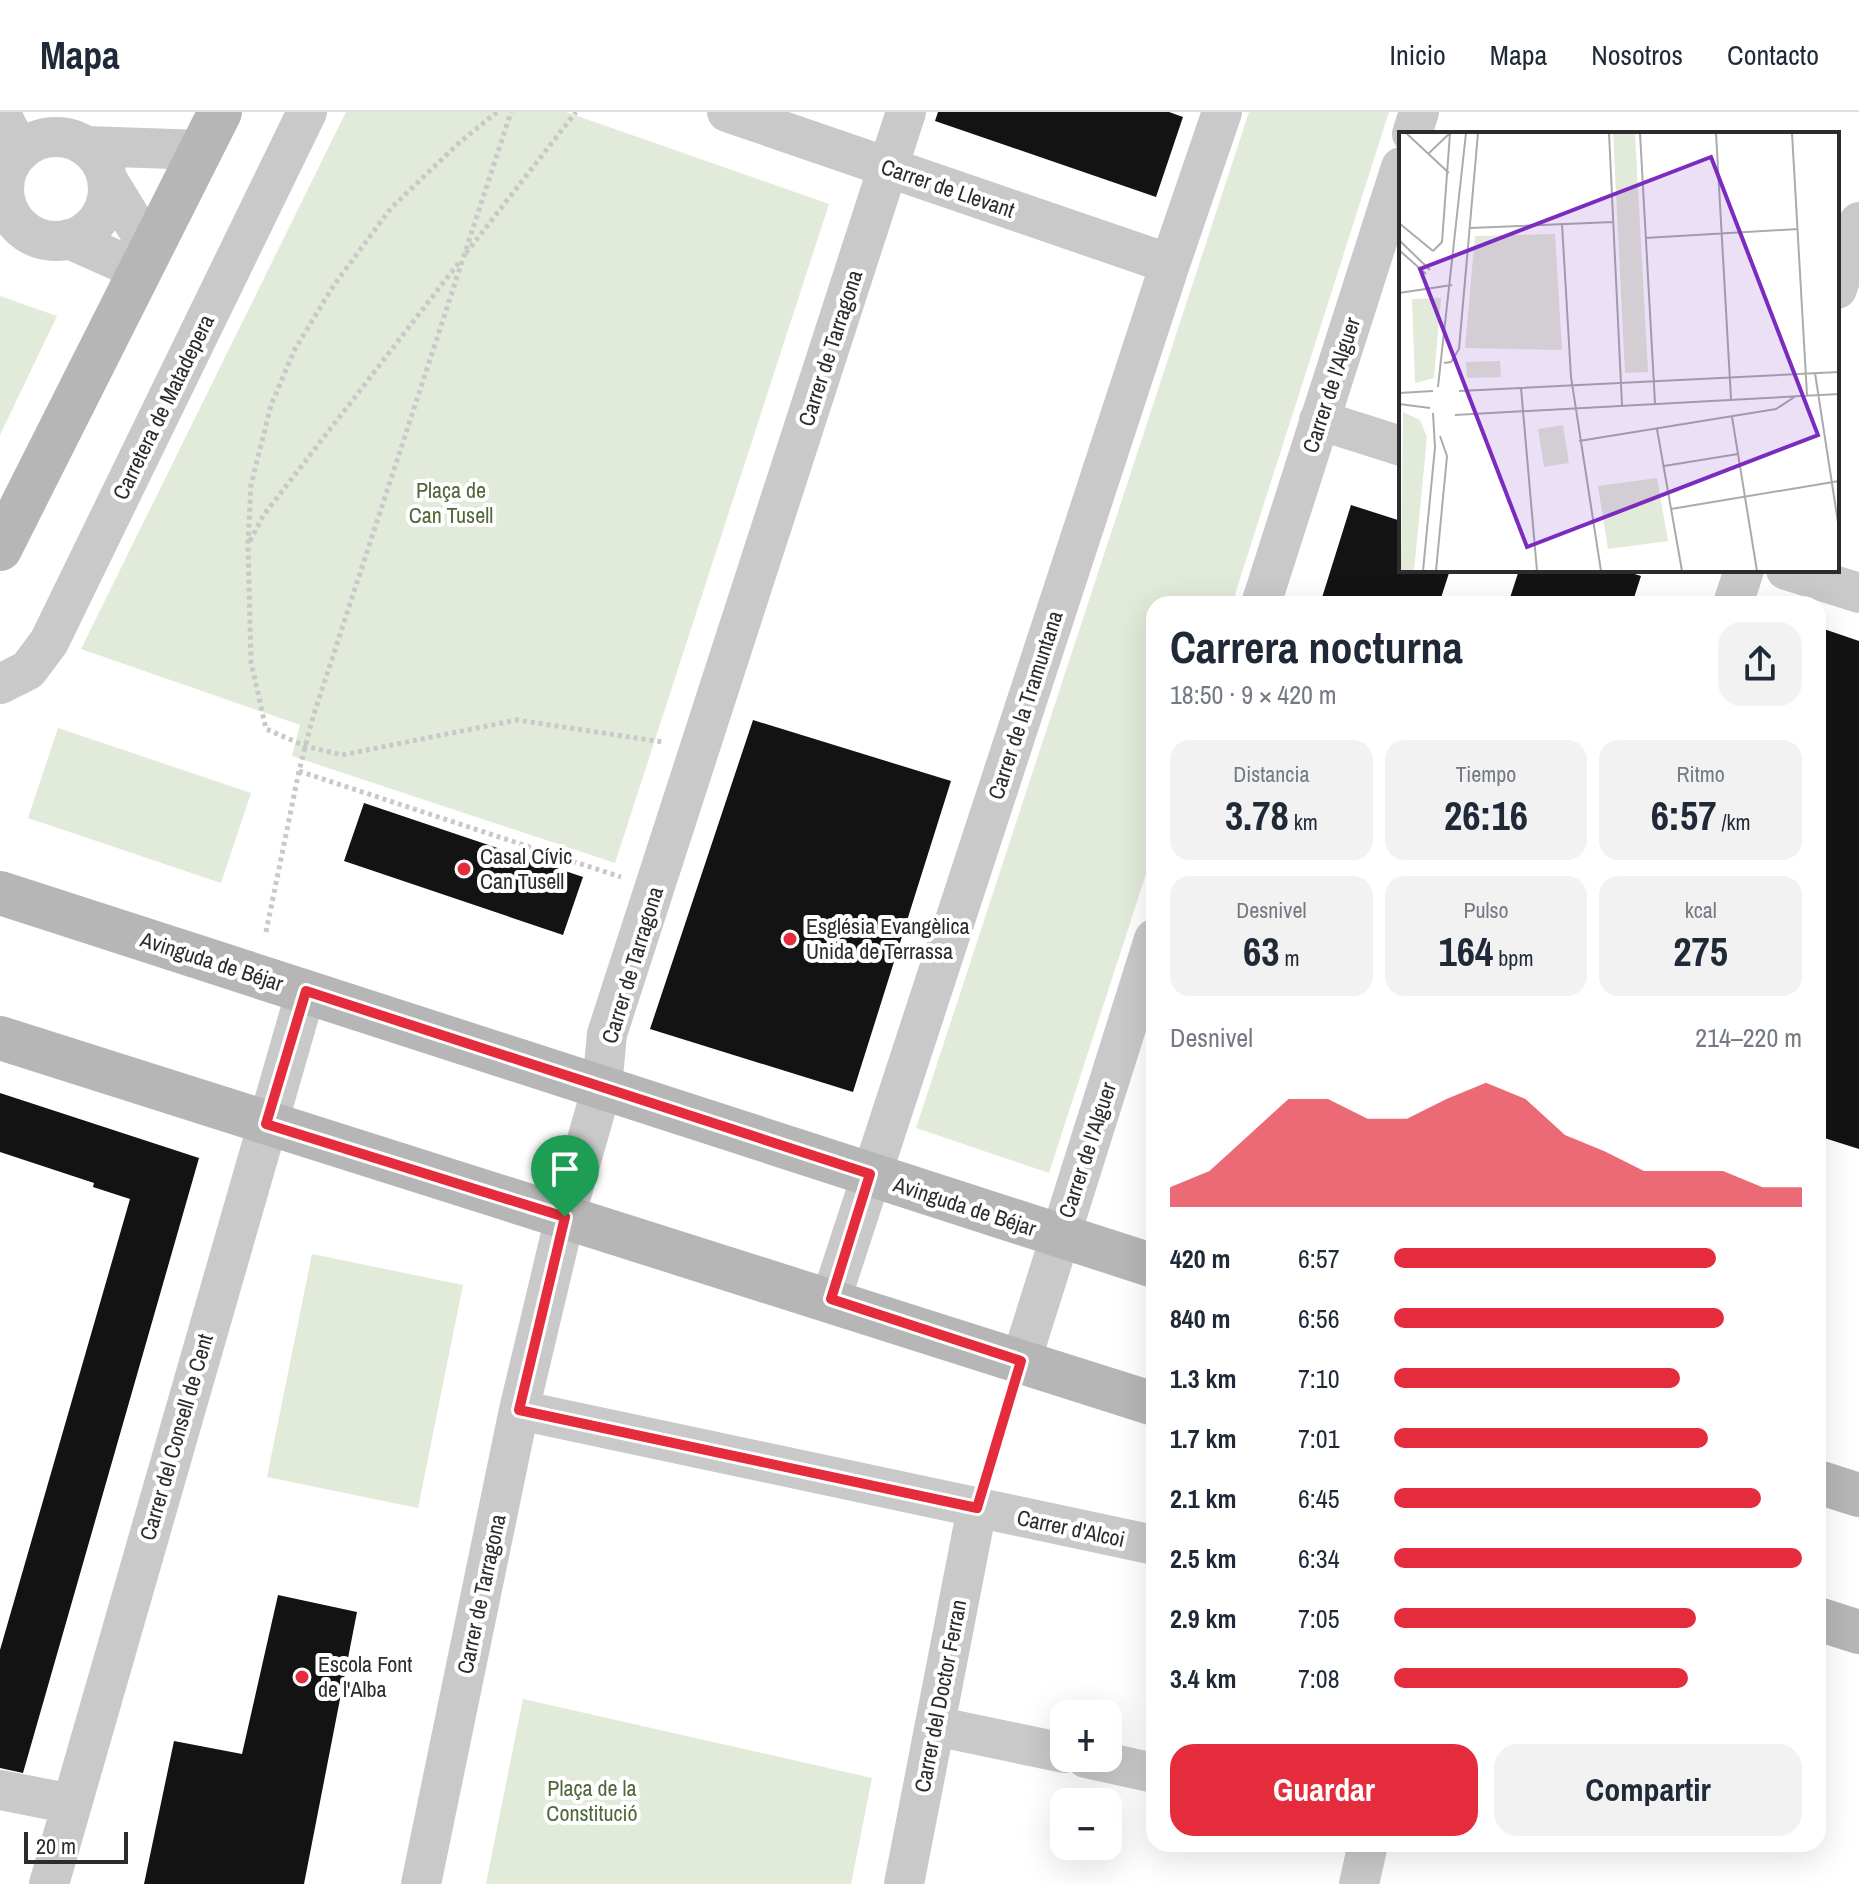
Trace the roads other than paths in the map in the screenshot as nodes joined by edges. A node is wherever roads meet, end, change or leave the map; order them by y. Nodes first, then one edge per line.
1 (0, 112) edge
2 (307, 112) edge
3 (727, 112) edge
4 (906, 112) edge
5 (1222, 112) edge
6 (1419, 112) edge
7 (71, 129) edge
8 (211, 131) edge
9 (1413, 132) edge
10 (20, 152) junction
11 (887, 167) junction
12 (1399, 173) edge
13 (107, 179) junction
14 (1859, 222) edge
15 (69, 239) junction
16 (14, 241) edge
17 (146, 261) junction
18 (1170, 264) junction
19 (1839, 283) edge
20 (1319, 420) junction
21 (1399, 445) edge
22 (0, 549) edge
23 (1743, 572) edge
24 (1792, 572) edge
25 (1859, 593) edge
26 (1264, 596) edge
27 (1736, 596) edge
28 (0, 684) edge
29 (0, 893) edge
30 (1146, 964) edge
31 (306, 991) junction
32 (0, 1038) edge
33 (602, 1087) junction
34 (266, 1124) junction
35 (870, 1174) junction
36 (565, 1217) junction
37 (1059, 1236) junction
38 (1146, 1263) edge
39 (831, 1299) junction
40 (1021, 1361) junction
41 (1146, 1401) edge
42 (519, 1410) junction
43 (1826, 1485) edge
44 (1859, 1495) edge
45 (977, 1508) junction
46 (1146, 1543) edge
47 (935, 1726) junction
48 (1050, 1750) edge
49 (1122, 1766) edge
50 (1146, 1771) edge
51 (0, 1790) edge
52 (72, 1804) junction
53 (1366, 1852) edge
54 (49, 1884) edge
55 (421, 1884) edge
56 (904, 1884) edge
57 (1359, 1884) edge

1 - 10 street
2 - 28 street, Carretera de Matadepera
3 - 11 street, Carrer de Llevant
4 - 11 street, Carrer de Tarragona
5 - 18 street, Carrer de la Tramuntana
6 - 9 street
7 - 8 street
7 - 10 street
7 - 13 street
8 - 17 main road
10 - 16 street
11 - 18 street, Carrer de Llevant
11 - 33 street, Carrer de Tarragona
12 - 20 street, Carrer de l'Alguer
13 - 15 street
13 - 17 street
14 - 19 street
15 - 16 street
15 - 17 street
17 - 22 main road
18 - 35 street, Carrer de la Tramuntana
20 - 21 street
20 - 26 street, Carrer de l'Alguer
23 - 27 street
24 - 25 street
29 - 31 main road, Avinguda de Béjar
30 - 37 street, Carrer de l'Alguer
31 - 33 main road, Avinguda de Béjar
31 - 34 street, Carrer del Consell de Cent
32 - 34 main road
33 - 35 main road, Avinguda de Béjar
33 - 36 street, Carrer de Tarragona
34 - 36 main road
34 - 52 street, Carrer del Consell de Cent
35 - 37 main road, Avinguda de Béjar
35 - 39 street, Carrer de la Tramuntana
36 - 39 main road
36 - 42 street, Carrer de Tarragona
37 - 38 main road, Avinguda de Béjar
37 - 40 street, Carrer de l'Alguer
39 - 40 main road
40 - 41 main road
42 - 45 street, Carrer d'Alcoi
42 - 55 street, Carrer de Tarragona
43 - 44 main road
45 - 46 street, Carrer d'Alcoi
45 - 47 street, Carrer del Doctor Ferran
47 - 48 street
47 - 56 street, Carrer del Doctor Ferran
49 - 50 street
51 - 52 street
52 - 54 street, Carrer del Consell de Cent
53 - 57 street

